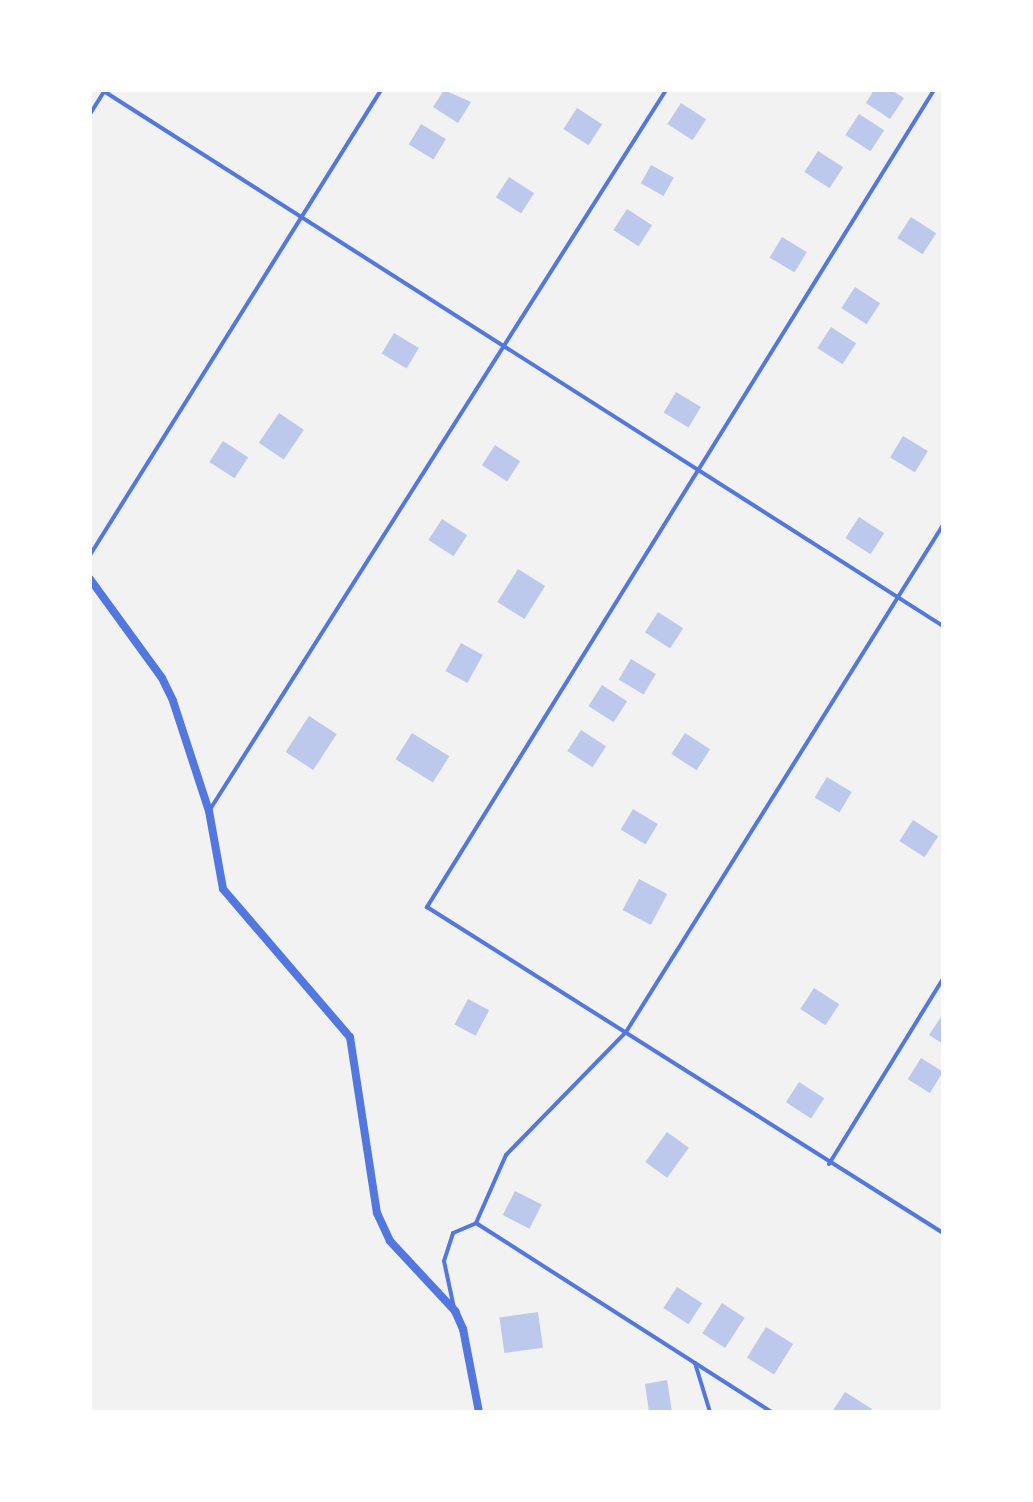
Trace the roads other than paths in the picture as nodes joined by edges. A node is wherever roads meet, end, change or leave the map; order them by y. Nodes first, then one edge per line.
1 (381, 90) edge
2 (666, 90) edge
3 (934, 90) edge
4 (104, 91) edge
5 (90, 114) edge
6 (302, 217) junction
7 (503, 350) junction
8 (696, 473) junction
9 (943, 525) edge
10 (90, 555) edge
11 (90, 579) edge
12 (899, 598) junction
13 (943, 626) edge
14 (209, 811) junction
15 (943, 979) edge
16 (626, 1032) junction
17 (828, 1164) junction
18 (476, 1223) junction
19 (943, 1233) edge
20 (455, 1311) junction
21 (695, 1361) junction
22 (479, 1412) edge
23 (710, 1412) edge
24 (772, 1412) edge

1 - 6 lane
2 - 7 lane
3 - 8 lane
4 - 5 lane
4 - 6 lane
6 - 7 lane
6 - 10 lane
7 - 8 lane
7 - 14 lane
8 - 12 lane
8 - 16 lane
9 - 12 lane
11 - 14 street
12 - 13 lane
12 - 16 lane
14 - 20 street
15 - 17 lane
16 - 17 lane
16 - 18 lane
17 - 19 lane
18 - 20 lane
18 - 21 lane
20 - 22 street
21 - 23 lane
21 - 24 lane

